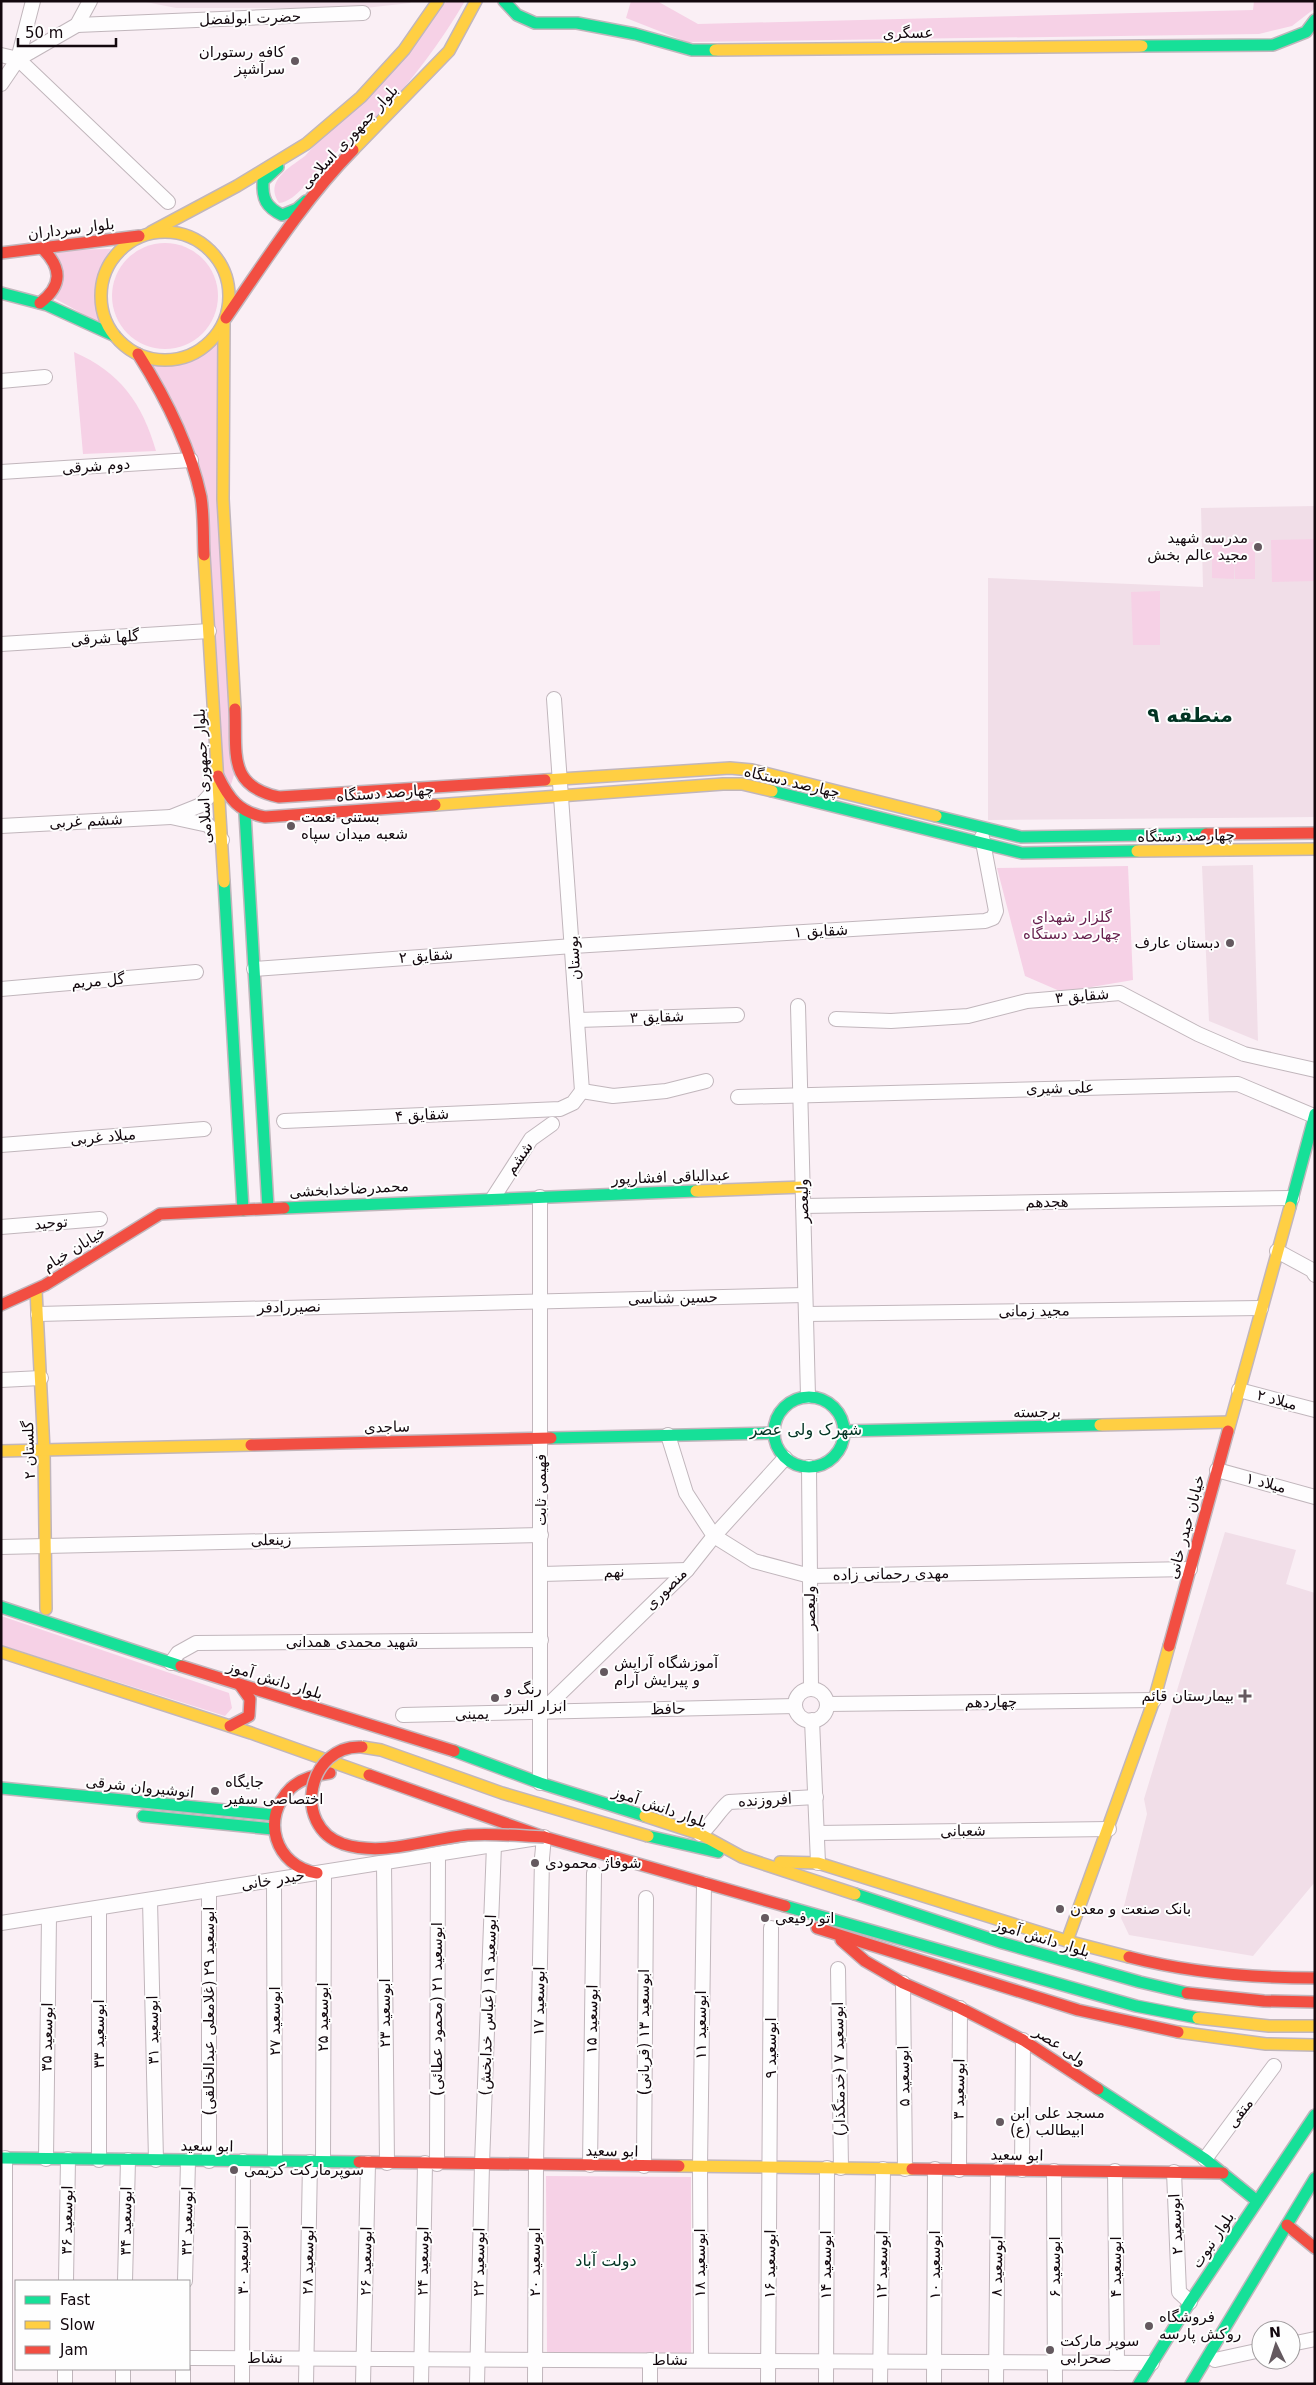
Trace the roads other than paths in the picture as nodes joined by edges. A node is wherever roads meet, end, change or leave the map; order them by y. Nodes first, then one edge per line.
1 (33, 1) edge
2 (90, 1) edge
3 (438, 1) edge
4 (476, 1) edge
5 (504, 1) edge
6 (363, 13) dead end
7 (1315, 20) edge
8 (76, 25) junction
9 (1, 55) edge
10 (18, 59) junction
11 (1, 84) edge
12 (290, 156) junction
13 (319, 190) junction
14 (168, 202) dead end
15 (147, 234) junction
16 (42, 248) junction
17 (1, 253) edge
18 (1, 293) edge
19 (40, 303) junction
20 (225, 320) junction
21 (115, 336) junction
22 (138, 354) junction
23 (45, 378) dead end
24 (1, 381) edge
25 (191, 460) junction
26 (1, 472) edge
27 (209, 631) junction
28 (1, 644) edge
29 (554, 699) dead end
30 (561, 780) junction
31 (218, 781) junction
32 (563, 796) junction
33 (245, 814) junction
34 (171, 817) junction
35 (1, 826) edge
36 (980, 828) junction
37 (1315, 833) edge
38 (1021, 837) junction
39 (222, 840) junction
40 (983, 845) junction
41 (1315, 849) edge
42 (1022, 853) junction
43 (573, 946) junction
44 (254, 969) junction
45 (196, 972) dead end
46 (1, 990) edge
47 (798, 1006) dead end
48 (737, 1015) dead end
49 (836, 1019) dead end
50 (578, 1020) junction
51 (1315, 1070) edge
52 (706, 1081) dead end
53 (582, 1091) junction
54 (800, 1094) junction
55 (738, 1097) dead end
56 (1314, 1115) edge
57 (284, 1121) dead end
58 (552, 1124) dead end
59 (204, 1129) dead end
60 (1, 1146) edge
61 (1302, 1160) junction
62 (1315, 1166) edge
63 (802, 1187) junction
64 (540, 1197) junction
65 (493, 1198) junction
66 (1292, 1198) junction
67 (803, 1206) junction
68 (268, 1208) junction
69 (243, 1210) junction
70 (160, 1214) joint
71 (100, 1219) dead end
72 (1, 1227) edge
73 (1277, 1251) junction
74 (1315, 1275) edge
75 (36, 1290) junction
76 (805, 1295) junction
77 (541, 1301) junction
78 (1, 1305) edge
79 (1261, 1308) junction
80 (38, 1314) junction
81 (806, 1314) junction
82 (41, 1378) junction
83 (1, 1380) edge
84 (1239, 1390) junction
85 (808, 1396) junction
86 (1315, 1410) edge
87 (1230, 1422) junction
88 (844, 1431) junction
89 (773, 1433) junction
90 (668, 1435) junction
91 (542, 1438) junction
92 (1, 1451) edge
93 (44, 1451) junction
94 (785, 1458) junction
95 (809, 1467) junction
96 (1217, 1470) junction
97 (1315, 1496) edge
98 (541, 1535) junction
99 (714, 1536) junction
100 (46, 1545) junction
101 (1, 1547) edge
102 (1190, 1569) junction
103 (687, 1570) junction
104 (542, 1574) junction
105 (810, 1576) junction
106 (1, 1607) edge
107 (46, 1609) dead end
108 (541, 1640) junction
109 (1, 1652) edge
110 (170, 1663) junction
111 (240, 1686) junction
112 (811, 1689) junction
113 (1154, 1700) junction
114 (827, 1704) junction
115 (795, 1706) junction
116 (540, 1713) junction
117 (403, 1715) dead end
118 (812, 1720) junction
119 (230, 1726) junction
120 (357, 1773) junction
121 (540, 1783) junction
122 (1, 1788) edge
123 (816, 1797) junction
124 (128, 1814) dead end
125 (275, 1815) junction
126 (274, 1829) junction
127 (1109, 1830) junction
128 (817, 1833) junction
129 (700, 1834) junction
130 (544, 1837) junction
131 (494, 1845) junction
132 (438, 1854) junction
133 (742, 1857) junction
134 (758, 1862) junction
135 (384, 1863) junction
136 (818, 1863) junction
137 (320, 1873) junction
138 (594, 1873) dead end
139 (274, 1880) junction
140 (704, 1884) junction
141 (209, 1890) junction
142 (753, 1897) junction
143 (646, 1898) dead end
144 (150, 1900) junction
145 (99, 1908) junction
146 (49, 1916) junction
147 (1, 1923) edge
148 (772, 1928) dead end
149 (836, 1935) junction
150 (1066, 1941) junction
151 (838, 1969) dead end
152 (1315, 1978) edge
153 (903, 1983) junction
154 (1315, 2002) edge
155 (960, 2008) junction
156 (1315, 2026) edge
157 (1023, 2040) junction
158 (1297, 2045) junction
159 (1315, 2045) edge
160 (1313, 2059) dead end
161 (1274, 2066) dead end
162 (1315, 2115) edge
163 (3, 2158) edge
164 (46, 2159) junction
165 (68, 2159) junction
166 (1205, 2159) junction
167 (99, 2160) junction
168 (128, 2160) junction
169 (156, 2160) junction
170 (188, 2161) junction
171 (209, 2161) junction
172 (243, 2161) junction
173 (275, 2162) junction
174 (316, 2162) junction
175 (368, 2163) junction
176 (386, 2163) junction
177 (431, 2164) junction
178 (482, 2164) junction
179 (536, 2165) junction
180 (590, 2165) junction
181 (644, 2166) junction
182 (700, 2167) junction
183 (771, 2167) junction
184 (834, 2168) junction
185 (883, 2169) junction
186 (905, 2169) junction
187 (936, 2169) junction
188 (958, 2170) junction
189 (998, 2170) junction
190 (1022, 2170) junction
191 (1054, 2171) junction
192 (1115, 2171) junction
193 (1174, 2172) junction
194 (1223, 2173) junction
195 (1315, 2178) edge
196 (1257, 2201) junction
197 (1286, 2225) junction
198 (1315, 2248) edge
199 (66, 2280) edge
200 (125, 2280) edge
201 (185, 2280) edge
202 (1190, 2302) junction
203 (1315, 2339) edge
204 (1301, 2342) edge
205 (1251, 2352) edge
206 (11, 2357) edge
207 (190, 2358) edge
208 (242, 2358) junction
209 (306, 2358) junction
210 (363, 2359) junction
211 (421, 2359) junction
212 (477, 2359) junction
213 (536, 2360) junction
214 (650, 2360) junction
215 (701, 2360) junction
216 (1215, 2360) dead end
217 (768, 2361) junction
218 (826, 2361) junction
219 (880, 2361) junction
220 (934, 2362) junction
221 (996, 2362) junction
222 (1055, 2362) junction
223 (1117, 2362) junction
224 (1152, 2363) junction
225 (66, 2370) edge
226 (123, 2370) edge
227 (184, 2370) edge
228 (6, 2384) edge
229 (65, 2384) edge
230 (123, 2384) edge
231 (183, 2384) edge
232 (242, 2384) edge
233 (306, 2384) edge
234 (363, 2384) edge
235 (421, 2384) edge
236 (477, 2384) edge
237 (535, 2384) edge
238 (650, 2384) edge
239 (768, 2384) edge
240 (826, 2384) edge
241 (880, 2384) edge
242 (934, 2384) edge
243 (996, 2384) edge
244 (1055, 2384) edge
245 (1139, 2384) edge
246 (1191, 2384) edge

1 - 10 street
2 - 8 street
3 - 12 main road, بلوار جمهوری اسلامی
4 - 13 main road, بلوار جمهوری اسلامی
5 - 7 main road, عسگری
6 - 8 street, حضرت ابولفضل
8 - 10 street
9 - 10 street
10 - 11 street
10 - 14 street
12 - 13 main road
12 - 15 main road, بلوار جمهوری اسلامی
13 - 20 main road, بلوار جمهوری اسلامی
15 - 16 main road, بلوار سرداران
15 - 20 main road
15 - 21 main road
16 - 17 main road, بلوار سرداران
16 - 19 main road
18 - 19 main road
19 - 21 main road
20 - 22 main road
20 - 30 main road, چهارصد دستگاه
21 - 22 main road
22 - 25 main road, بلوار جمهوری اسلامی
23 - 24 street
25 - 26 street, دوم شرقی
25 - 27 main road, بلوار جمهوری اسلامی
27 - 28 street, گلها شرقی
27 - 31 main road, بلوار جمهوری اسلامی
29 - 30 street, بوستان
30 - 32 street, بوستان
30 - 36 main road, چهارصد دستگاه
31 - 33 main road
31 - 34 street
31 - 39 main road, بلوار جمهوری اسلامی
32 - 33 main road, چهارصد دستگاه
32 - 40 main road, چهارصد دستگاه
32 - 43 street, بوستان
33 - 44 main road
34 - 35 street, ششم غربی
34 - 39 street
36 - 38 main road, چهارصد دستگاه
36 - 40 street
37 - 38 main road, چهارصد دستگاه
38 - 42 main road
39 - 69 main road, بلوار جمهوری اسلامی
40 - 42 main road, چهارصد دستگاه
40 - 43 street, شقایق ۱
41 - 42 main road, چهارصد دستگاه
43 - 44 street, شقایق ۲
43 - 50 street, بوستان
44 - 68 main road
45 - 46 street, گل مریم
47 - 54 street, ولیعصر
48 - 50 street, شقایق ۳
49 - 51 street, شقایق ۳
50 - 53 street, بوستان
52 - 53 street
53 - 57 street, شقایق ۴
54 - 55 street, علی شیری
54 - 56 street, علی شیری
54 - 63 street, ولیعصر
56 - 61 main road, خیابان حیدر خانی
58 - 65 street, ششم
59 - 60 street, میلاد غربی
61 - 62 street
61 - 66 main road, خیابان حیدر خانی
63 - 64 main road, عبدالباقی افشارپور
63 - 67 street, ولیعصر
64 - 65 main road, محمدرضاخدابخشی
64 - 77 street, فهیمی ثابت
65 - 68 main road, محمدرضاخدابخشی
66 - 67 street, هجدهم
66 - 73 main road, خیابان حیدر خانی
67 - 76 street, ولیعصر
68 - 69 main road, محمدرضاخدابخشی
69 - 70 main road, محمدرضاخدابخشی
70 - 75 main road, خیابان خیام
71 - 72 street, توحید
73 - 74 street
73 - 79 main road, خیابان حیدر خانی
75 - 78 main road, خیابان خیام
75 - 80 main road, گلستان ۲
76 - 77 street, حسین شناسی
76 - 81 street, ولیعصر
77 - 80 street, نصیررادفر
77 - 91 street, فهیمی ثابت
79 - 81 street, مجید زمانی
79 - 84 main road, خیابان حیدر خانی
80 - 82 main road, گلستان ۲
81 - 85 street, ولیعصر
82 - 83 street
82 - 93 main road, گلستان ۲
84 - 86 street, میلاد ۲
84 - 87 main road, خیابان حیدر خانی
85 - 88 main road
85 - 89 main road
87 - 88 main road, برجسته
87 - 96 main road, خیابان حیدر خانی
88 - 95 main road
89 - 90 main road, ساجدی
89 - 94 main road
90 - 91 main road, ساجدی
90 - 99 street, مهدی رحمانی زاده
91 - 93 main road, ساجدی
91 - 98 street, فهیمی ثابت
92 - 93 main road, ساجدی
93 - 100 main road, گلستان ۲
94 - 95 main road
94 - 99 street, منصوری
95 - 105 street, ولیعصر
96 - 97 street, میلاد ۱
96 - 102 main road, خیابان حیدر خانی
98 - 100 street, زینعلی
98 - 104 street, فهیمی ثابت
99 - 103 street, منصوری
99 - 105 street, مهدی رحمانی زاده
100 - 101 street, زینعلی
100 - 107 main road, گلستان ۲
102 - 105 street, مهدی رحمانی زاده
102 - 113 main road, خیابان حیدر خانی
103 - 104 street, نهم
103 - 116 street, منصوری
104 - 108 street, فهیمی ثابت
105 - 112 street, ولیعصر
106 - 110 main road, بلوار دانش آموز
108 - 110 street, شهید محمدی همدانی
108 - 116 street, فهیمی ثابت
109 - 119 main road
110 - 111 main road, بلوار دانش آموز
111 - 119 main road
111 - 121 main road, بلوار دانش آموز
112 - 114 street
112 - 115 street
113 - 114 street, چهاردهم
113 - 127 main road, خیابان حیدر خانی
114 - 118 street
115 - 116 street, حافظ
115 - 118 street
116 - 117 street, یمینی
116 - 121 street, فهیمی ثابت
118 - 123 street
119 - 120 main road
120 - 125 main road
120 - 130 main road
121 - 129 main road, بلوار دانش آموز
122 - 125 main road, انوشیروان شرقی
123 - 128 street
123 - 129 street, افروزنده
124 - 126 main road, انوشیروان شرقی
125 - 126 main road
126 - 137 main road
127 - 128 street, شعبانی
127 - 150 main road, خیابان حیدر خانی
128 - 136 street
129 - 133 main road, بلوار دانش آموز
130 - 131 street, حیدر خانی
130 - 133 main road, bridge
130 - 140 main road
130 - 179 street, ابوسعید ۱۷
131 - 132 street, حیدر خانی
131 - 178 street, ابوسعید ۱۹ (عباس خدابخش)
132 - 135 street, حیدر خانی
132 - 177 street, ابوسعید ۲۱ (محمود عطائی)
133 - 134 main road, بلوار دانش آموز
134 - 136 main road
134 - 154 main road, بلوار دانش آموز
135 - 137 street, حیدر خانی
135 - 176 street, ابوسعید ۲۳
136 - 150 main road
137 - 139 street, حیدر خانی
137 - 174 street, ابوسعید ۲۵
138 - 180 street, ابوسعید ۱۵
139 - 141 street, حیدر خانی
139 - 173 street, ابوسعید ۲۷
140 - 142 main road
140 - 182 street, ابوسعید ۱۱
141 - 144 street, حیدر خانی
141 - 171 street, ابوسعید ۲۹ (غلامعلی عبدالخالقی)
142 - 149 main road
142 - 156 main road
143 - 181 street, ابوسعید ۱۳ (قربانی)
144 - 145 street, حیدر خانی
144 - 169 street, ابوسعید ۳۱
145 - 146 street, حیدر خانی
145 - 167 street, ابوسعید ۳۳
146 - 147 street, حیدر خانی
146 - 164 street, ابوسعید ۳۵
148 - 183 street, ابوسعید ۹
149 - 153 main road, ولی عصر
149 - 158 main road
150 - 152 main road
151 - 184 street, ابوسعید ۷ (خدمتگذار)
153 - 155 main road, ولی عصر
153 - 186 street, ابوسعید ۵
155 - 157 main road, ولی عصر
155 - 188 street, ابوسعید ۳
157 - 166 main road, ولی عصر
157 - 190 street
158 - 159 main road
158 - 160 main road
161 - 166 street, متقی
162 - 196 main road, بلوار نبوت
163 - 164 main road, ابو سعید
163 - 206 street
164 - 165 main road, ابو سعید
165 - 167 main road, ابو سعید
165 - 199 street, ابوسعید ۳۶
166 - 194 main road, ولی عصر
167 - 168 main road, ابو سعید
168 - 169 main road, ابو سعید
168 - 200 street, ابوسعید ۳۴
169 - 170 main road, ابو سعید
170 - 171 main road, ابو سعید
170 - 201 street, ابوسعید ۳۲
171 - 172 main road, ابو سعید
172 - 173 main road, ابو سعید
172 - 208 street, ابوسعید ۳۰
173 - 174 main road, ابو سعید
174 - 175 main road, ابو سعید
174 - 209 street, ابوسعید ۲۸
175 - 176 main road, ابو سعید
175 - 210 street, ابوسعید ۲۶
176 - 177 main road, ابو سعید
177 - 178 main road, ابو سعید
177 - 211 street, ابوسعید ۲۴
178 - 179 main road, ابو سعید
178 - 212 street, ابوسعید ۲۲
179 - 180 main road, ابو سعید
179 - 213 street, ابوسعید ۲۰
180 - 181 main road, ابو سعید
181 - 182 main road, ابو سعید
182 - 183 main road, ابو سعید
182 - 215 street, ابوسعید ۱۸
183 - 184 main road, ابو سعید
183 - 217 street, ابوسعید ۱۶
184 - 185 main road, ابو سعید
184 - 218 street, ابوسعید ۱۴
185 - 186 main road, ابو سعید
185 - 219 street, ابوسعید ۱۲
186 - 187 main road, ابو سعید
187 - 188 main road, ابو سعید
187 - 220 street, ابوسعید ۱۰
188 - 189 main road, ابو سعید
189 - 190 main road, ابو سعید
189 - 221 street, ابوسعید ۸
190 - 191 main road, ابو سعید
191 - 192 main road, ابو سعید
191 - 222 street, ابوسعید ۶
192 - 193 main road, ابو سعید
192 - 223 street, ابوسعید ۴
193 - 194 main road, ابو سعید
193 - 202 street, ابوسعید ۲
194 - 196 main road, ولی عصر
195 - 197 main road
196 - 202 main road, بلوار نبوت
197 - 198 main road
197 - 246 main road
202 - 224 main road, بلوار نبوت
203 - 204 street
205 - 216 street
206 - 228 street
207 - 208 street, نشاط
208 - 209 street, نشاط
208 - 232 street, ابوسعید ۳۰
209 - 210 street, نشاط
209 - 233 street, ابوسعید ۲۸
210 - 211 street, نشاط
210 - 234 street, ابوسعید ۲۶
211 - 212 street, نشاط
211 - 235 street, ابوسعید ۲۴
212 - 213 street, نشاط
212 - 236 street, ابوسعید ۲۲
213 - 214 street, نشاط
213 - 237 street, ابوسعید ۲۰
214 - 215 street, نشاط
214 - 238 street
215 - 217 street, نشاط
217 - 218 street, نشاط
217 - 239 street, ابوسعید ۱۶
218 - 219 street, نشاط
218 - 240 street, ابوسعید ۱۴
219 - 220 street, نشاط
219 - 241 street, ابوسعید ۱۲
220 - 221 street, نشاط
220 - 242 street, ابوسعید ۱۰
221 - 222 street, نشاط
221 - 243 street, ابوسعید ۸
222 - 223 street, نشاط
222 - 244 street, ابوسعید ۶
223 - 224 street, نشاط
224 - 245 main road, بلوار نبوت
225 - 229 street
226 - 230 street
227 - 231 street

